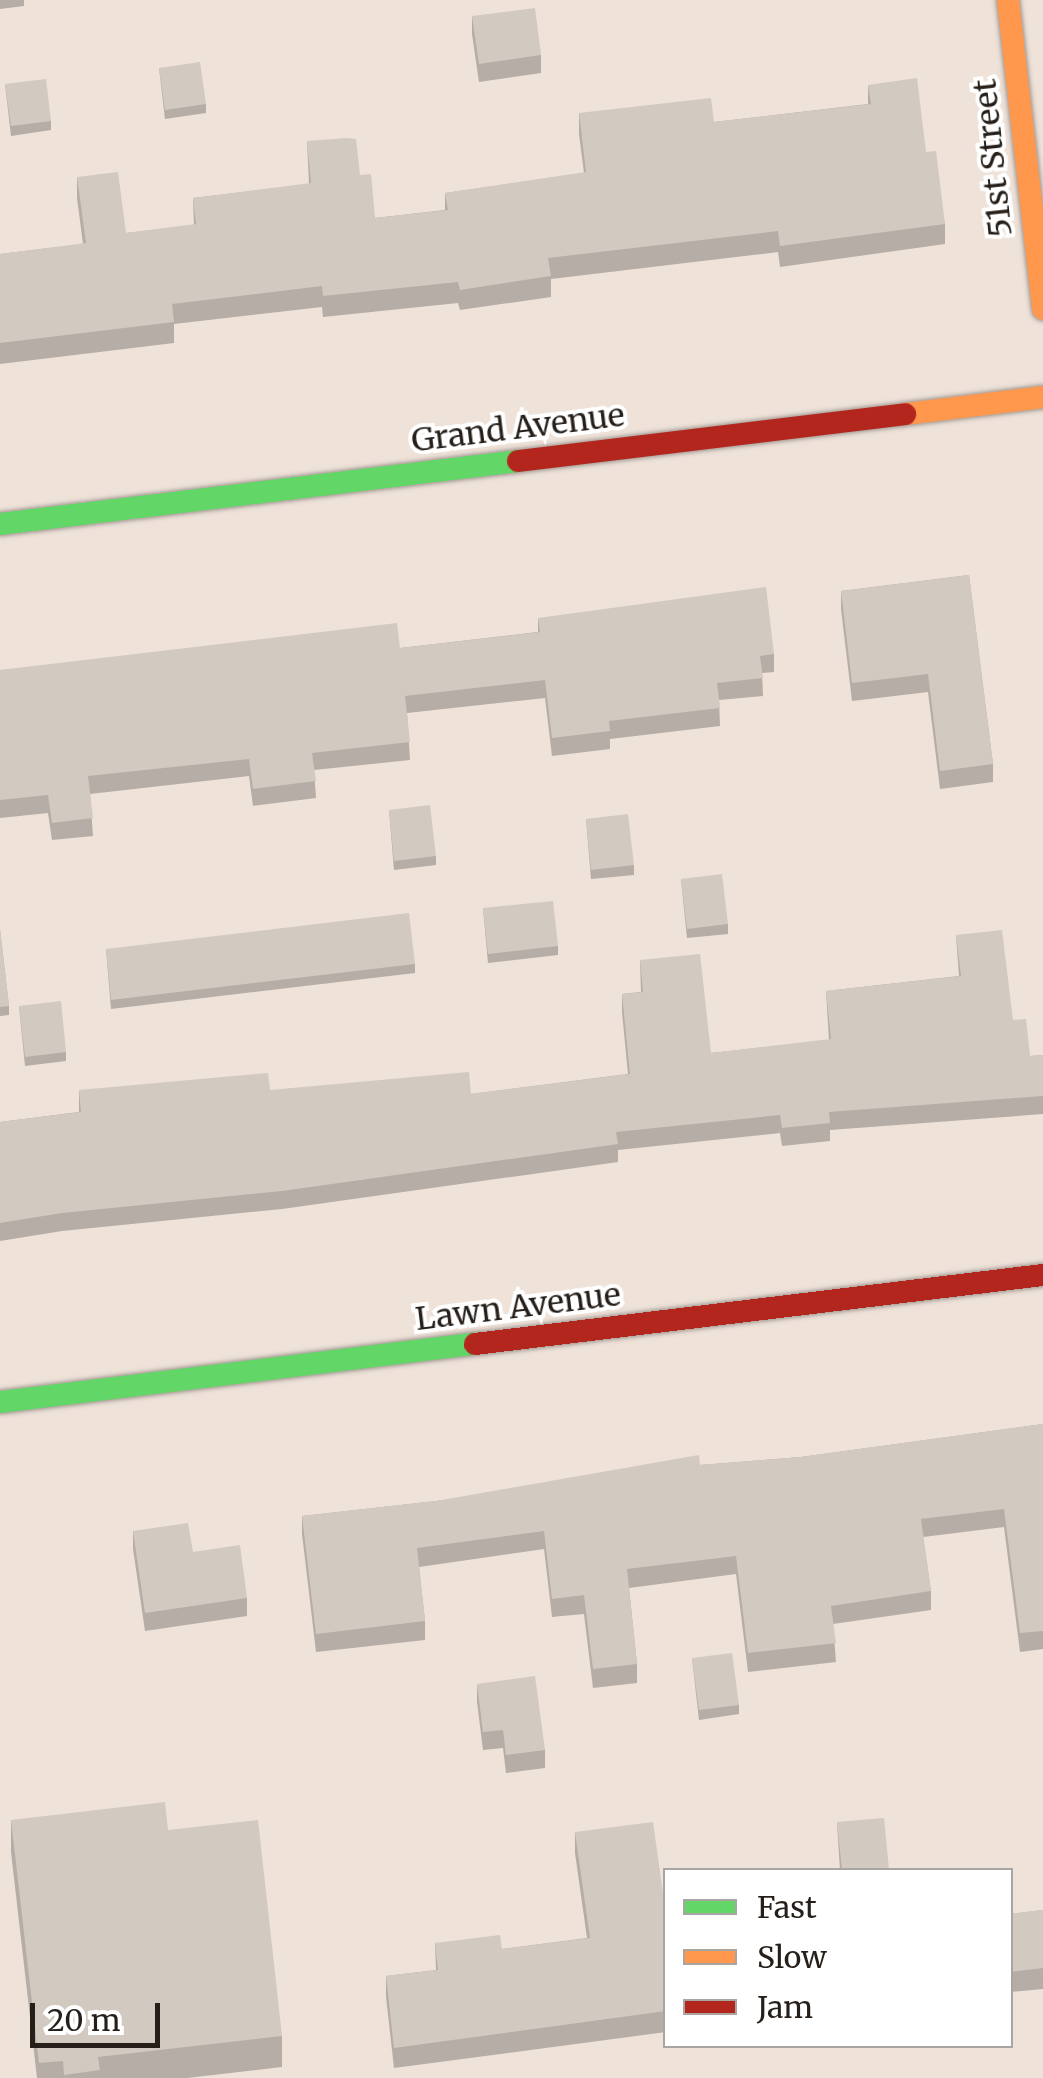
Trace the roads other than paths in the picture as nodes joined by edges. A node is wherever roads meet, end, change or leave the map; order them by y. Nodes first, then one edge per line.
1 (1008, 0) edge
2 (1043, 309) edge
3 (1043, 397) edge
4 (0, 524) edge
5 (1043, 1276) edge
6 (0, 1402) edge

1 - 2 street, 51st Street
3 - 4 street, Grand Avenue
5 - 6 street, Lawn Avenue

